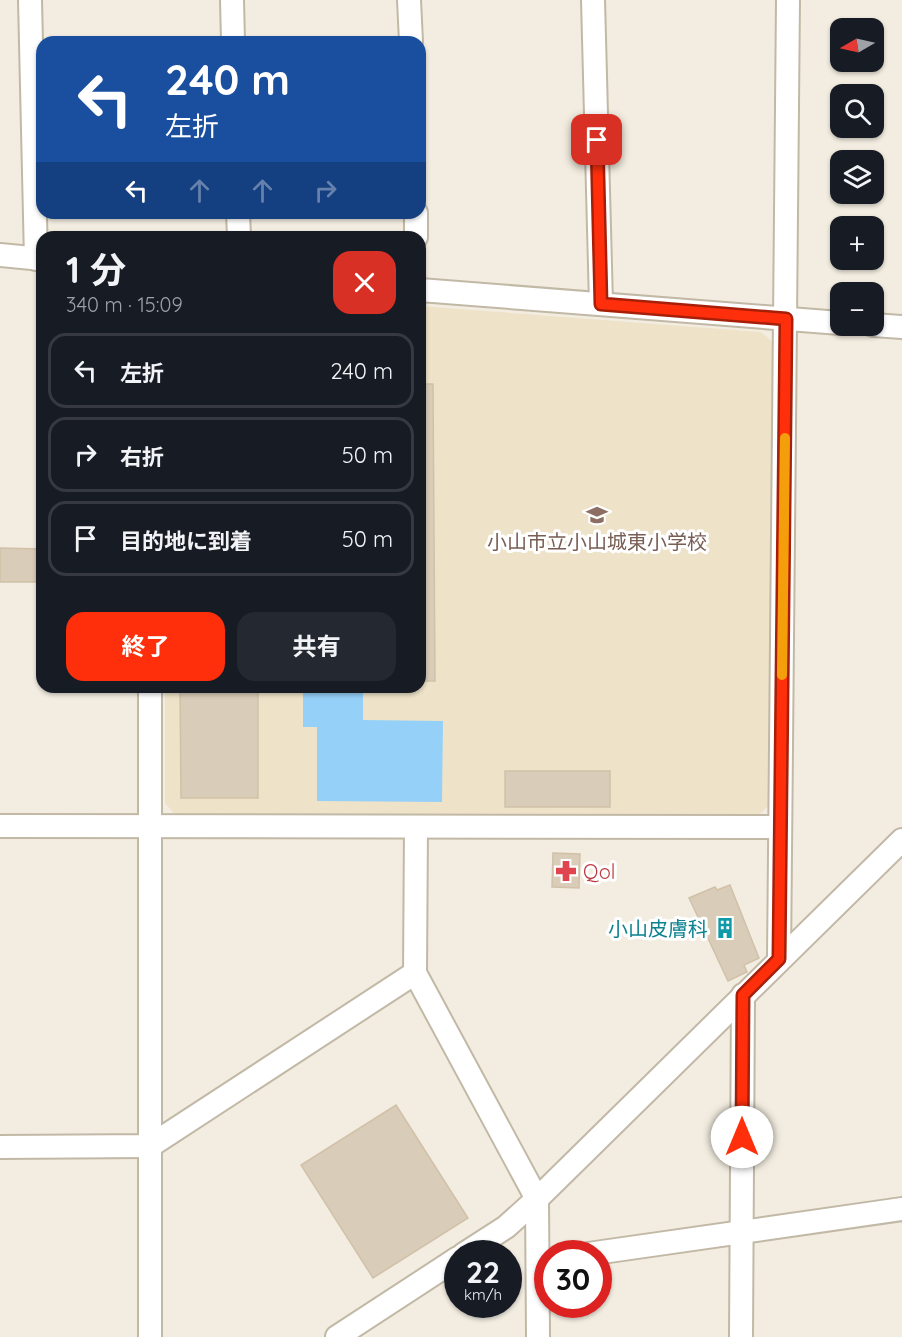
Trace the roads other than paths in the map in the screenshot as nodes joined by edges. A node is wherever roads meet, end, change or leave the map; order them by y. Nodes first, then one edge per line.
1 (30, 0) edge
2 (232, 0) edge
3 (409, 0) edge
4 (593, 0) edge
5 (788, 0) edge
6 (233, 36) edge
7 (411, 36) edge
8 (36, 173) edge
9 (0, 255) edge
10 (36, 259) edge
11 (426, 290) edge
12 (601, 304) junction
13 (786, 319) junction
14 (830, 321) edge
15 (884, 326) edge
16 (902, 327) edge
17 (150, 693) edge
18 (0, 826) edge
19 (150, 826) junction
20 (416, 827) junction
21 (780, 827) junction
22 (902, 840) edge
23 (779, 959) junction
24 (415, 973) junction
25 (743, 995) junction
26 (150, 1146) junction
27 (0, 1147) edge
28 (537, 1199) junction
29 (902, 1209) edge
30 (742, 1233) junction
31 (486, 1240) edge
32 (541, 1240) edge
33 (612, 1251) edge
34 (444, 1267) edge
35 (539, 1318) edge
36 (343, 1335) edge
37 (150, 1337) edge
38 (538, 1337) edge
39 (741, 1337) edge

1 - 8 street
2 - 6 street
3 - 7 street
4 - 12 street
5 - 13 street
9 - 10 street
11 - 12 street
12 - 13 street
13 - 14 street
13 - 21 street
15 - 16 street
17 - 19 street
18 - 19 street
19 - 20 street
19 - 26 street
20 - 21 street
20 - 24 street
21 - 23 street
22 - 23 street
23 - 25 street
24 - 26 street
24 - 28 street
25 - 28 street
25 - 30 street
26 - 27 street
26 - 37 street
28 - 31 street
28 - 32 street
29 - 30 street
30 - 33 street
30 - 39 street
34 - 36 street
35 - 38 street

